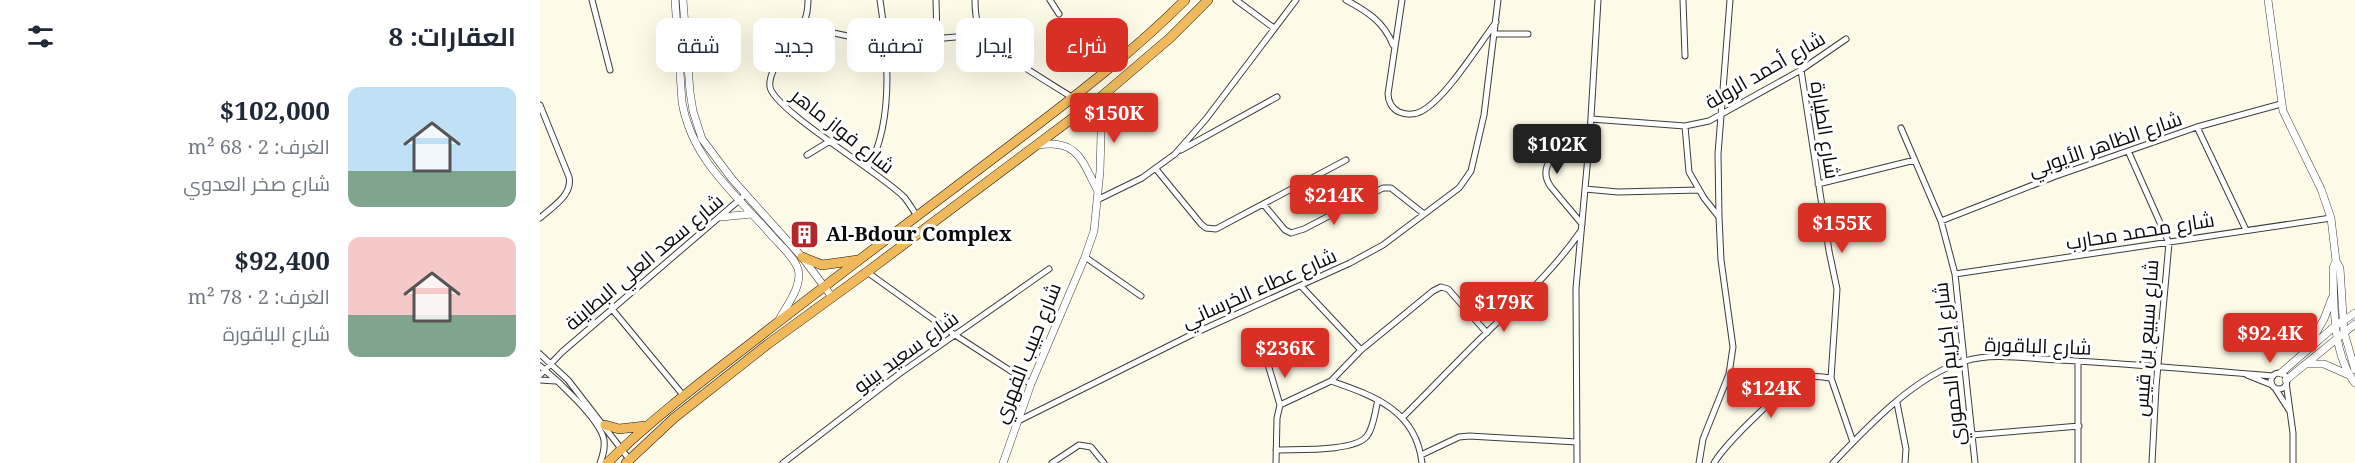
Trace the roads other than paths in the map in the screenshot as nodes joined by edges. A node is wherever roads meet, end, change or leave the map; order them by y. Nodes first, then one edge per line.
1 (592, 0) edge
2 (675, 0) edge
3 (683, 0) edge
4 (808, 0) edge
5 (880, 0) edge
6 (936, 0) edge
7 (975, 0) edge
8 (1050, 0) edge
9 (1185, 0) edge
10 (1208, 0) edge
11 (1236, 0) edge
12 (1296, 0) edge
13 (1346, 0) edge
14 (1402, 0) edge
15 (1498, 0) edge
16 (1598, 0) edge
17 (1683, 0) edge
18 (1730, 0) edge
19 (2268, 0) edge
20 (1059, 14) dead end
21 (805, 18) edge
22 (882, 18) edge
23 (936, 18) edge
24 (977, 18) edge
25 (1497, 21) junction
26 (1274, 28) junction
27 (1495, 34) junction
28 (1528, 34) dead end
29 (1846, 39) dead end
30 (1394, 47) junction
31 (1685, 56) dead end
32 (610, 70) dead end
33 (1801, 70) junction
34 (773, 72) edge
35 (886, 72) edge
36 (1034, 72) edge
37 (1102, 96) junction
38 (1277, 97) dead end
39 (1073, 98) junction
40 (2282, 104) junction
41 (541, 109) edge
42 (1722, 114) junction
43 (1591, 119) junction
44 (1685, 126) junction
45 (2197, 127) junction
46 (1901, 128) dead end
47 (1590, 134) junction
48 (830, 141) junction
49 (1038, 145) junction
50 (2129, 153) junction
51 (1175, 154) junction
52 (807, 155) dead end
53 (1346, 160) dead end
54 (1915, 160) junction
55 (868, 168) junction
56 (1156, 169) junction
57 (1818, 184) junction
58 (1585, 189) junction
59 (1699, 190) junction
60 (1099, 195) junction
61 (742, 198) junction
62 (1264, 205) junction
63 (752, 214) junction
64 (1424, 214) junction
65 (916, 216) junction
66 (721, 217) junction
67 (1719, 217) junction
68 (540, 218) edge
69 (2331, 218) junction
70 (1941, 221) junction
71 (1582, 226) junction
72 (2246, 230) junction
73 (2169, 243) junction
74 (802, 257) junction
75 (1085, 257) junction
76 (861, 260) junction
77 (2336, 261) junction
78 (1049, 269) dead end
79 (867, 272) junction
80 (1955, 274) junction
81 (824, 286) junction
82 (1301, 286) junction
83 (2334, 293) junction
84 (1141, 296) dead end
85 (832, 297) junction
86 (612, 309) junction
87 (2355, 313) edge
88 (2342, 321) junction
89 (777, 322) junction
90 (2355, 324) edge
91 (2335, 326) junction
92 (2344, 332) junction
93 (1487, 333) junction
94 (955, 335) junction
95 (2337, 338) junction
96 (1361, 350) junction
97 (540, 354) edge
98 (2303, 355) junction
99 (550, 361) junction
100 (1267, 361) dead end
101 (1965, 361) junction
102 (2078, 362) junction
103 (2306, 364) junction
104 (2158, 366) junction
105 (542, 367) edge
106 (2243, 373) junction
107 (2352, 373) edge
108 (2277, 374) junction
109 (540, 375) edge
110 (1831, 378) junction
111 (540, 380) edge
112 (558, 381) junction
113 (1330, 381) junction
114 (2286, 381) junction
115 (2355, 383) edge
116 (1031, 384) junction
117 (2274, 387) junction
118 (683, 395) junction
119 (1378, 400) junction
120 (1897, 403) junction
121 (1280, 405) junction
122 (2290, 411) junction
123 (1403, 417) junction
124 (1017, 422) junction
125 (605, 425) junction
126 (645, 426) junction
127 (2079, 426) junction
128 (1972, 435) junction
129 (1577, 442) junction
130 (1853, 442) junction
131 (621, 449) junction
132 (1276, 450) junction
133 (1421, 455) junction
134 (628, 461) edge
135 (600, 463) edge
136 (607, 463) edge
137 (783, 463) edge
138 (1003, 463) edge
139 (1052, 463) edge
140 (1104, 463) edge
141 (1276, 463) edge
142 (1422, 463) edge
143 (1577, 463) edge
144 (1699, 463) edge
145 (1714, 463) edge
146 (1833, 463) edge
147 (1905, 463) edge
148 (1975, 463) edge
149 (2078, 463) edge
150 (2152, 463) edge
151 (2293, 463) edge

1 - 32 street
2 - 61 street
3 - 61 street
4 - 21 street, شارع فواز ماهر
5 - 22 street
6 - 23 street
7 - 24 street
8 - 20 street
9 - 39 highway
10 - 37 highway
11 - 26 street
12 - 26 street
13 - 30 street
14 - 30 street
15 - 25 street, شارع عطاء الخرساني
16 - 43 street
17 - 31 street
18 - 42 street
19 - 40 street
25 - 27 street, شارع عطاء الخرساني
25 - 30 street
26 - 51 street
27 - 28 street
27 - 64 street, شارع عطاء الخرساني
29 - 33 street, شارع أحمد الرولة
33 - 42 street, شارع أحمد الرولة
33 - 57 street, شارع الطيارة
34 - 48 street, شارع فواز ماهر
35 - 55 street
36 - 39 street
37 - 49 highway
37 - 60 street, شارع حبيب الفهري
38 - 51 street
39 - 65 highway
40 - 45 street, شارع الظاهر الأيوبي
40 - 69 street
41 - 68 street
42 - 44 street, شارع أحمد الرولة
42 - 67 street
43 - 44 street, شارع أحمد الرولة
43 - 47 street
44 - 59 street
45 - 50 street, شارع الظاهر الأيوبي
45 - 72 street
46 - 54 street, شارع إكريم الحموري
47 - 58 street
47 - 71 street
48 - 52 street
48 - 55 street, شارع فواز ماهر
49 - 60 street
49 - 79 highway
50 - 70 street, شارع الظاهر الأيوبي
50 - 73 street, شارع سبيع بن قيس
51 - 56 street
53 - 62 street
54 - 57 street
54 - 70 street, شارع إكريم الحموري
55 - 65 street, شارع فواز ماهر
56 - 60 street
56 - 62 street
57 - 110 street, شارع الطيارة
58 - 59 street
58 - 71 street
59 - 67 street
60 - 75 street, شارع حبيب الفهري
61 - 63 street
61 - 66 street, شارع سعد العلي البطاينة
61 - 74 street
62 - 64 street
63 - 66 street
63 - 89 street
64 - 82 street, شارع عطاء الخرساني
65 - 76 highway
66 - 86 street, شارع سعد العلي البطاينة
67 - 144 street
69 - 72 street, شارع محمد محارب
69 - 77 street
70 - 80 street, شارع إكريم الحموري
71 - 93 street
71 - 129 street
72 - 73 street, شارع محمد محارب
73 - 80 street, شارع محمد محارب
73 - 104 street, شارع سبيع بن قيس
74 - 76 highway
74 - 81 street
75 - 84 street
75 - 116 street, شارع حبيب الفهري
76 - 81 highway
77 - 83 street
77 - 88 street
78 - 94 street, شارع سعيد بينو
79 - 85 highway
79 - 94 street
80 - 101 street, شارع إكريم الحموري
81 - 85 street
81 - 89 highway
82 - 96 street
82 - 124 street, شارع عطاء الخرساني
83 - 91 street
83 - 98 street
85 - 134 highway
86 - 99 street, شارع سعد العلي البطاينة
86 - 118 street
87 - 88 street
88 - 91 street
88 - 92 street
89 - 118 highway
90 - 92 street
91 - 95 street
91 - 98 street
92 - 95 street
92 - 107 street
93 - 96 street
93 - 123 street
94 - 116 street
94 - 137 street, شارع سعيد بينو
95 - 103 street
95 - 107 street
96 - 113 street
97 - 99 street
98 - 108 street
99 - 105 street, شارع سعد العلي البطاينة
99 - 125 street
100 - 121 street
101 - 102 street, شارع الباقورة
101 - 120 street, شارع الباقورة
101 - 128 street, شارع إكريم الحموري
102 - 104 street, شارع الباقورة
102 - 127 street
103 - 107 street
103 - 114 street
104 - 106 street, شارع الباقورة
104 - 150 street, شارع سبيع بن قيس
105 - 109 street, شارع سعد العلي البطاينة
105 - 112 street
106 - 108 street, شارع الباقورة
106 - 117 street, شارع الباقورة
107 - 115 street
108 - 114 street
108 - 117 street
110 - 130 street, شارع الطيارة
110 - 145 street
111 - 112 street
112 - 135 street
113 - 119 street
113 - 121 street
114 - 117 street
114 - 122 street
116 - 124 street, شارع حبيب الفهري
117 - 122 street
118 - 126 highway
119 - 123 street
119 - 132 street
120 - 130 street, شارع الباقورة
120 - 147 street
121 - 132 street
122 - 151 street
123 - 133 street
124 - 138 street, شارع حبيب الفهري
125 - 126 highway
125 - 131 street
126 - 131 highway
127 - 128 street
127 - 149 street
128 - 148 street, شارع إكريم الحموري
129 - 133 street
129 - 143 street
130 - 146 street, شارع الباقورة
131 - 134 street
131 - 136 highway
132 - 141 street
133 - 142 street
139 - 140 street

